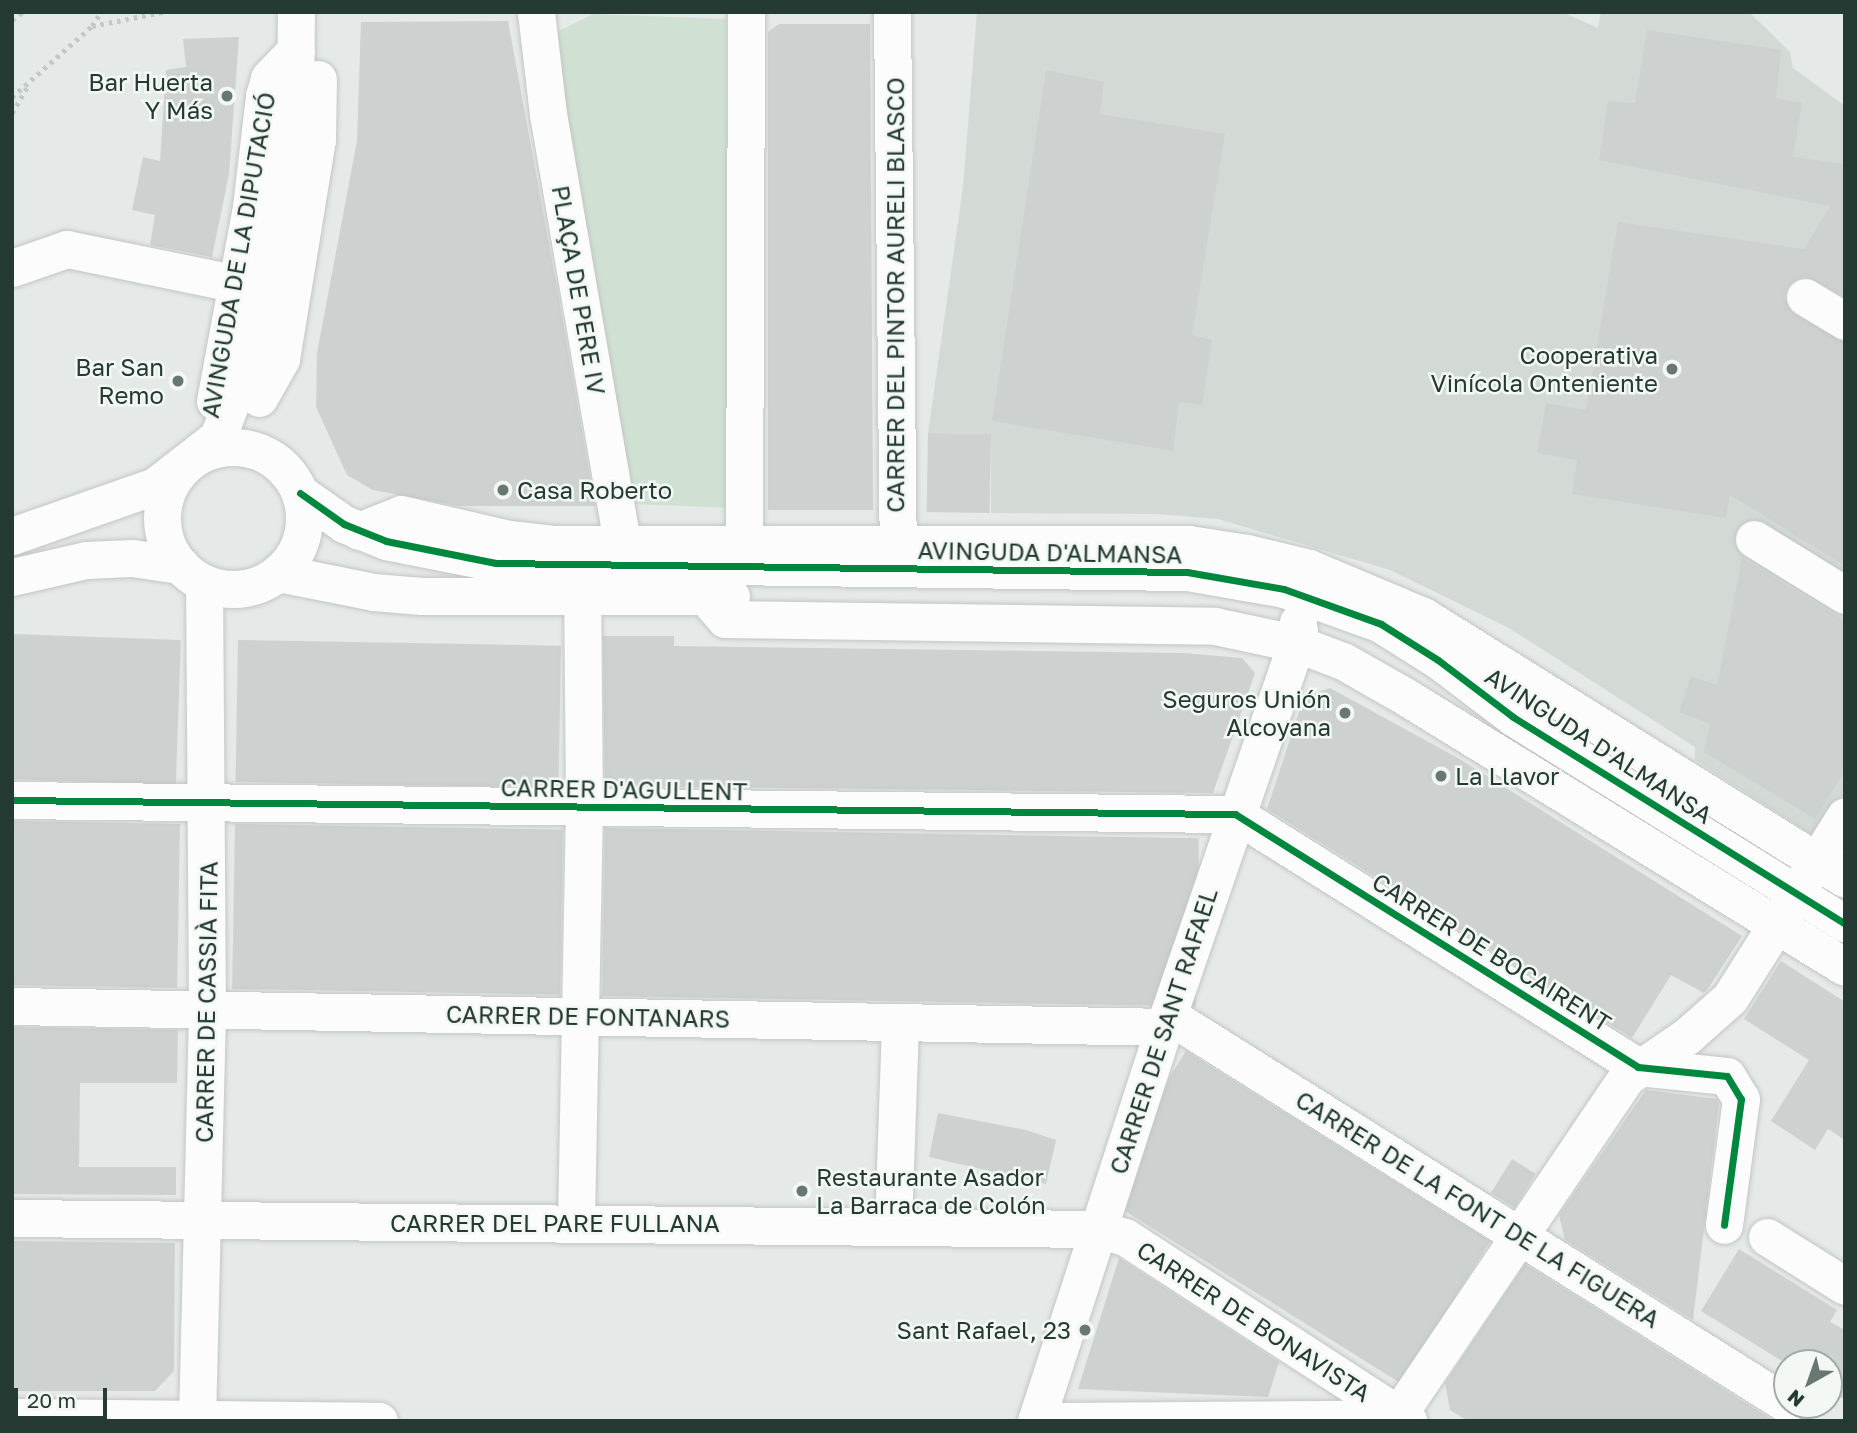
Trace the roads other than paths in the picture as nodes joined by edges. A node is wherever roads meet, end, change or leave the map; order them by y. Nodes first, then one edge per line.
1 (536, 12) edge
2 (746, 12) edge
3 (893, 13) edge
4 (296, 29) edge
5 (12, 268) edge
6 (237, 284) junction
7 (1805, 297) dead end
8 (1845, 321) edge
9 (255, 338) junction
10 (258, 398) junction
11 (267, 456) junction
12 (195, 458) junction
13 (300, 493) junction
14 (111, 501) junction
15 (12, 512) edge
16 (359, 531) junction
17 (12, 536) edge
18 (1754, 539) dead end
19 (744, 542) junction
20 (1214, 548) junction
21 (625, 554) junction
22 (897, 555) junction
23 (1277, 560) junction
24 (279, 573) junction
25 (192, 574) junction
26 (12, 577) edge
27 (1236, 580) junction
28 (1845, 595) edge
29 (582, 597) junction
30 (719, 597) junction
31 (1298, 635) junction
32 (1535, 683) junction
33 (1504, 712) junction
34 (12, 800) edge
35 (207, 802) junction
36 (584, 808) junction
37 (1235, 814) junction
38 (1845, 816) edge
39 (1831, 870) edge
40 (1797, 894) junction
41 (1777, 924) junction
42 (1845, 924) edge
43 (1845, 967) edge
44 (12, 1006) edge
45 (207, 1007) junction
46 (578, 1016) junction
47 (1166, 1021) junction
48 (900, 1023) junction
49 (1638, 1067) junction
50 (12, 1218) edge
51 (202, 1220) junction
52 (576, 1223) junction
53 (1724, 1224) dead end
54 (893, 1225) junction
55 (1097, 1229) junction
56 (1520, 1235) junction
57 (1767, 1237) dead end
58 (1845, 1286) edge
59 (1773, 1396) edge
60 (12, 1417) edge
61 (1379, 1418) edge
62 (197, 1419) edge
63 (379, 1421) edge
64 (1036, 1421) edge
65 (1051, 1421) edge

1 - 21 street, PLAÇA DE PERE IV
2 - 19 street
3 - 22 street, CARRER DEL PINTOR AURELI BLASCO
4 - 6 street, AVINGUDA DE LA DIPUTACIÓ
4 - 9 street, AVINGUDA DE LA DIPUTACIÓ
4 - 10 street, AVINGUDA DE LA DIPUTACIÓ
5 - 6 street
6 - 12 street, AVINGUDA DE LA DIPUTACIÓ
7 - 8 street
9 - 10 street, AVINGUDA DE LA DIPUTACIÓ
9 - 12 street, AVINGUDA DE LA DIPUTACIÓ
10 - 11 street, AVINGUDA DE LA DIPUTACIÓ
11 - 12 street
11 - 13 street
12 - 14 street
12 - 25 street
13 - 16 street, AVINGUDA D'ALMANSA
13 - 24 street
14 - 15 street
14 - 17 street
16 - 21 street, AVINGUDA D'ALMANSA
16 - 21 street, AVINGUDA D'ALMANSA
18 - 28 street
19 - 21 street, AVINGUDA D'ALMANSA
19 - 22 street, AVINGUDA D'ALMANSA
20 - 22 street, AVINGUDA D'ALMANSA
20 - 23 street, AVINGUDA D'ALMANSA
20 - 27 street
21 - 22 street, AVINGUDA D'ALMANSA
22 - 27 street, AVINGUDA D'ALMANSA
22 - 30 street
23 - 27 street
23 - 32 street, AVINGUDA D'ALMANSA
24 - 25 street
24 - 29 street
25 - 26 street
25 - 35 street, CARRER DE CASSIÀ FITA
27 - 31 street
27 - 33 street, AVINGUDA D'ALMANSA
29 - 30 street
29 - 36 street
30 - 31 street, AVINGUDA D'ALMANSA
31 - 33 street, AVINGUDA D'ALMANSA
31 - 37 street, CARRER DE SANT RAFAEL
31 - 41 street, AVINGUDA D'ALMANSA
32 - 33 street
32 - 39 street, AVINGUDA D'ALMANSA
33 - 40 street, AVINGUDA D'ALMANSA
34 - 35 street, CARRER D'AGULLENT
35 - 36 street, CARRER D'AGULLENT
35 - 45 street, CARRER DE CASSIÀ FITA
36 - 37 street, CARRER D'AGULLENT
36 - 46 street
37 - 47 street, CARRER DE SANT RAFAEL
37 - 49 street, CARRER DE BOCAIRENT
38 - 39 street
39 - 40 street
40 - 41 street
40 - 42 street, AVINGUDA D'ALMANSA
41 - 43 street, AVINGUDA D'ALMANSA
41 - 49 street
44 - 45 street, CARRER DE FONTANARS
45 - 46 street, CARRER DE FONTANARS
45 - 51 street, CARRER DE CASSIÀ FITA
46 - 48 street, CARRER DE FONTANARS
46 - 52 street
47 - 48 street, CARRER DE FONTANARS
47 - 55 street, CARRER DE SANT RAFAEL
47 - 56 street, CARRER DE LA FONT DE LA FIGUERA
48 - 54 street
49 - 53 street, CARRER DE BOCAIRENT
49 - 56 street
50 - 51 street, CARRER DEL PARE FULLANA
51 - 52 street, CARRER DEL PARE FULLANA
51 - 62 street, CARRER DE CASSIÀ FITA
52 - 54 street, CARRER DEL PARE FULLANA
54 - 55 street, CARRER DEL PARE FULLANA
55 - 61 street, CARRER DE BONAVISTA
55 - 64 street, CARRER DE SANT RAFAEL
56 - 59 street, CARRER DE LA FONT DE LA FIGUERA
56 - 61 street
57 - 58 street
60 - 62 street
61 - 65 street
62 - 63 street

